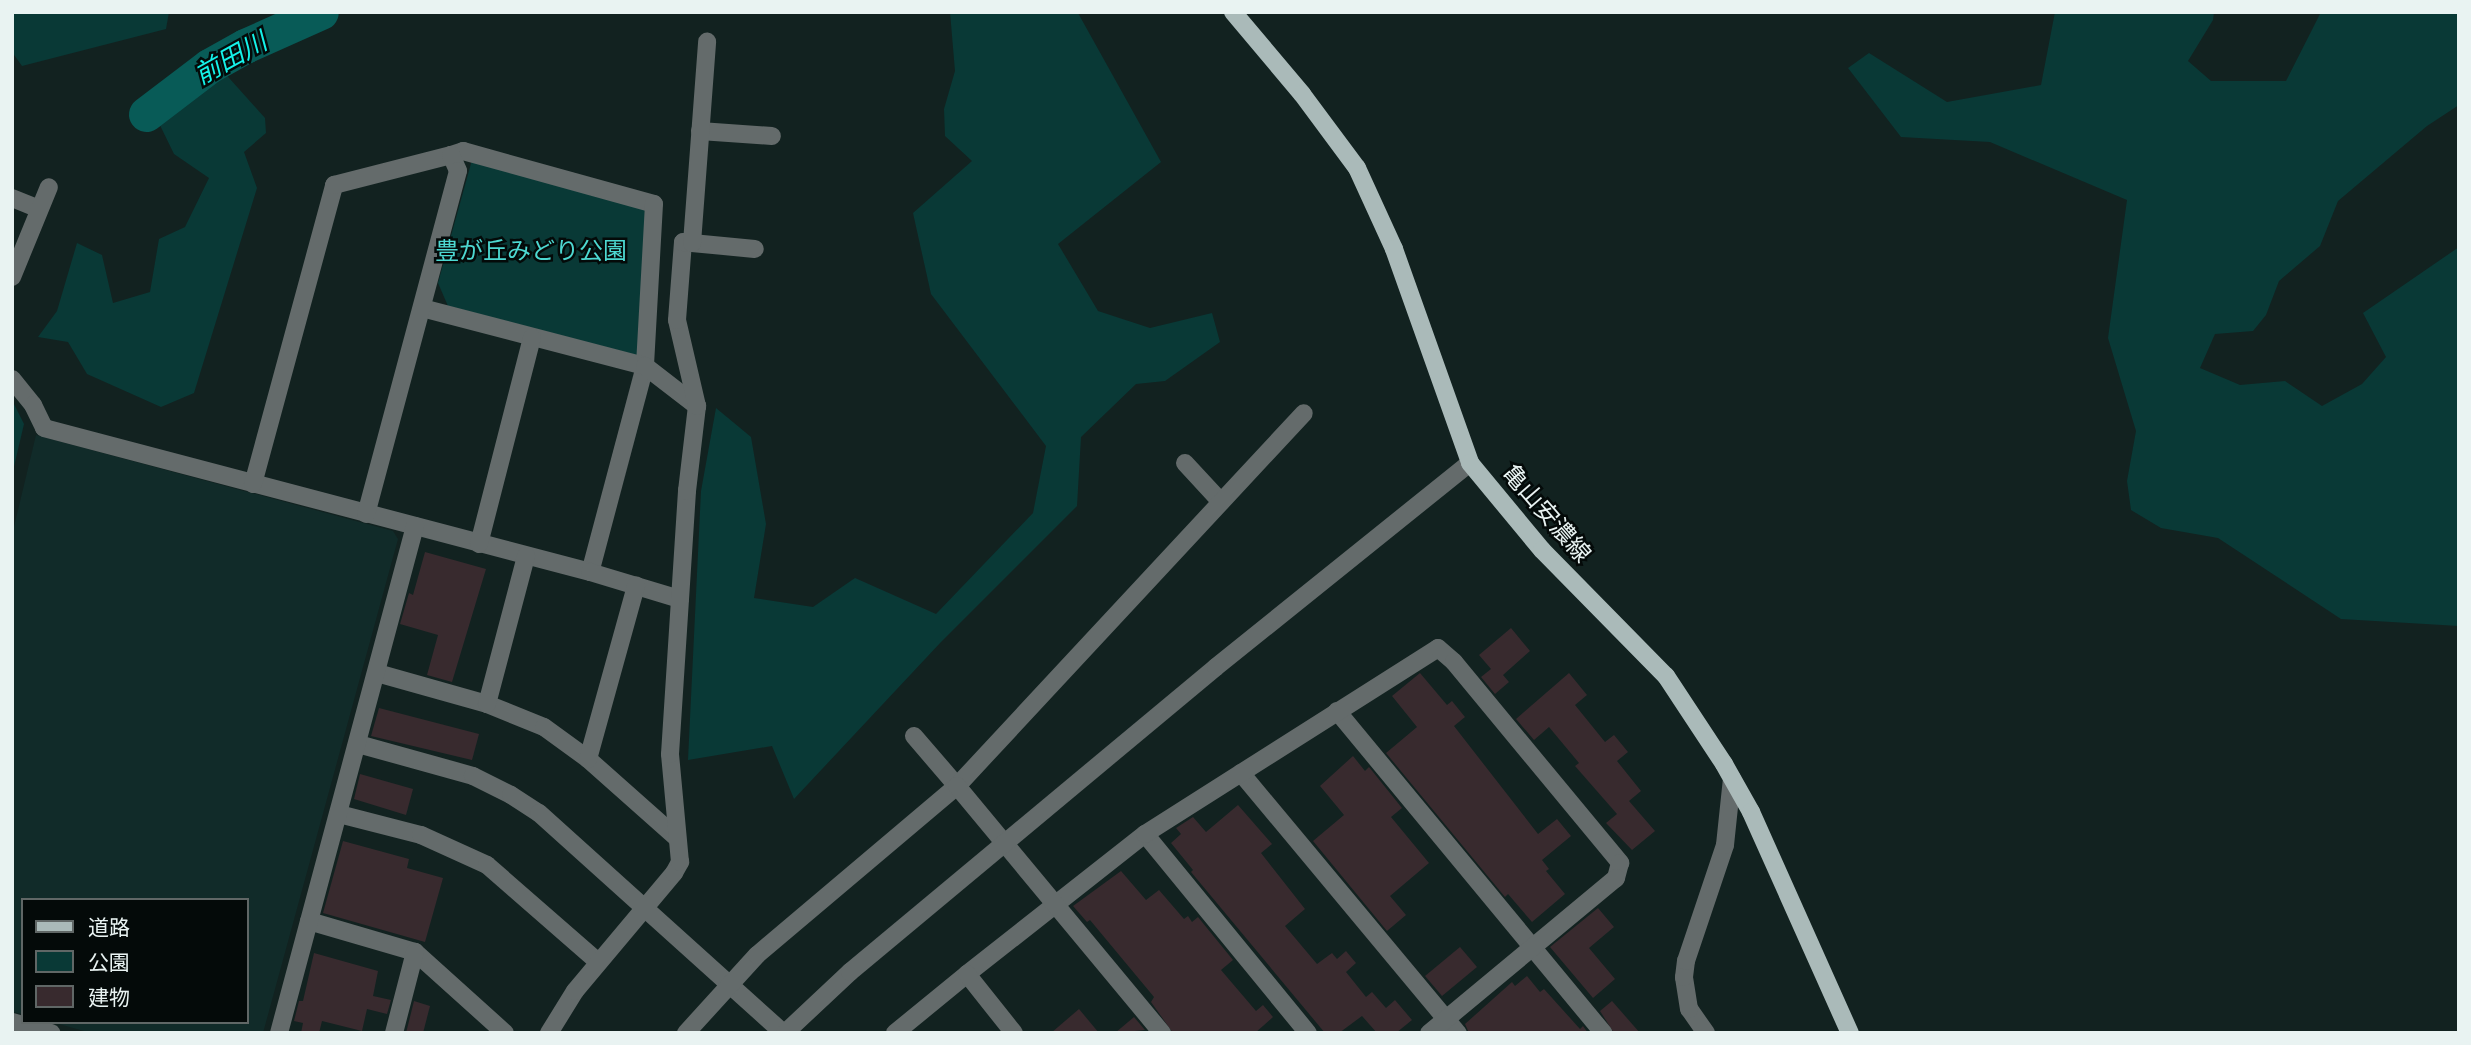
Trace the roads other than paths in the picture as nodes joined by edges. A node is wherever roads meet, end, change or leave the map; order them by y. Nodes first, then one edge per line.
1 (1233, 12) edge
2 (707, 42) dead end
3 (700, 131) junction
4 (772, 136) dead end
5 (451, 155) junction
6 (49, 187) dead end
7 (12, 198) edge
8 (39, 209) junction
9 (692, 243) junction
10 (755, 249) dead end
11 (12, 277) edge
12 (422, 308) junction
13 (532, 338) junction
14 (645, 366) junction
15 (12, 379) edge
16 (697, 406) junction
17 (1304, 413) dead end
18 (1185, 463) dead end
19 (1471, 463) junction
20 (253, 484) junction
21 (1221, 502) junction
22 (366, 514) junction
23 (415, 527) junction
24 (480, 544) junction
25 (526, 556) junction
26 (590, 572) junction
27 (636, 586) junction
28 (680, 599) junction
29 (377, 673) junction
30 (487, 704) junction
31 (1337, 710) junction
32 (914, 736) dead end
33 (358, 744) junction
34 (588, 759) junction
35 (1241, 773) junction
36 (1732, 778) junction
37 (957, 786) junction
38 (339, 814) junction
39 (1145, 834) junction
40 (677, 838) junction
41 (1004, 844) junction
42 (1052, 904) junction
43 (644, 906) junction
44 (309, 921) junction
45 (1533, 947) junction
46 (415, 952) junction
47 (597, 961) junction
48 (967, 974) junction
49 (728, 982) junction
50 (1446, 1018) junction
51 (12, 1022) edge
52 (51, 1033) edge
53 (279, 1033) edge
54 (394, 1033) edge
55 (505, 1033) edge
56 (549, 1033) edge
57 (686, 1033) edge
58 (784, 1033) edge
59 (895, 1033) edge
60 (1014, 1033) edge
61 (1162, 1033) edge
62 (1308, 1033) edge
63 (1429, 1033) edge
64 (1458, 1033) edge
65 (1603, 1033) edge
66 (1706, 1033) edge
67 (1850, 1033) edge

1 - 19 main road, 亀山安濃線
2 - 3 street
3 - 4 street
3 - 9 street
5 - 12 street
5 - 14 street
5 - 20 street
6 - 8 street
7 - 8 street
8 - 11 street
9 - 10 street
9 - 16 street
12 - 13 street
12 - 22 street
13 - 14 street
13 - 24 street
14 - 16 street
14 - 26 street
15 - 20 street
16 - 28 street
17 - 21 street
18 - 21 street
19 - 36 main road, 亀山安濃線
19 - 41 street
20 - 22 street
21 - 37 street
22 - 23 street
23 - 24 street
23 - 29 street
24 - 25 street
25 - 26 street
25 - 30 street
26 - 27 street
27 - 28 street
27 - 34 street
28 - 40 street
29 - 30 street
29 - 33 street
30 - 34 street
31 - 35 street
31 - 45 street
31 - 45 street
32 - 37 street
33 - 38 street
33 - 43 street
34 - 40 street
35 - 39 street
35 - 50 street
36 - 66 street
36 - 67 main road, 亀山安濃線
37 - 41 street
37 - 49 street
38 - 44 street
38 - 47 street
39 - 42 street
39 - 62 street
40 - 43 street
41 - 42 street
41 - 58 street
42 - 48 street
42 - 61 street
43 - 47 street
43 - 49 street
44 - 46 street
44 - 53 street
45 - 50 street
45 - 65 street
46 - 54 street
46 - 55 street
47 - 56 street
48 - 59 street
48 - 60 street
49 - 57 street
49 - 58 street
50 - 63 street
50 - 64 street
51 - 52 street

